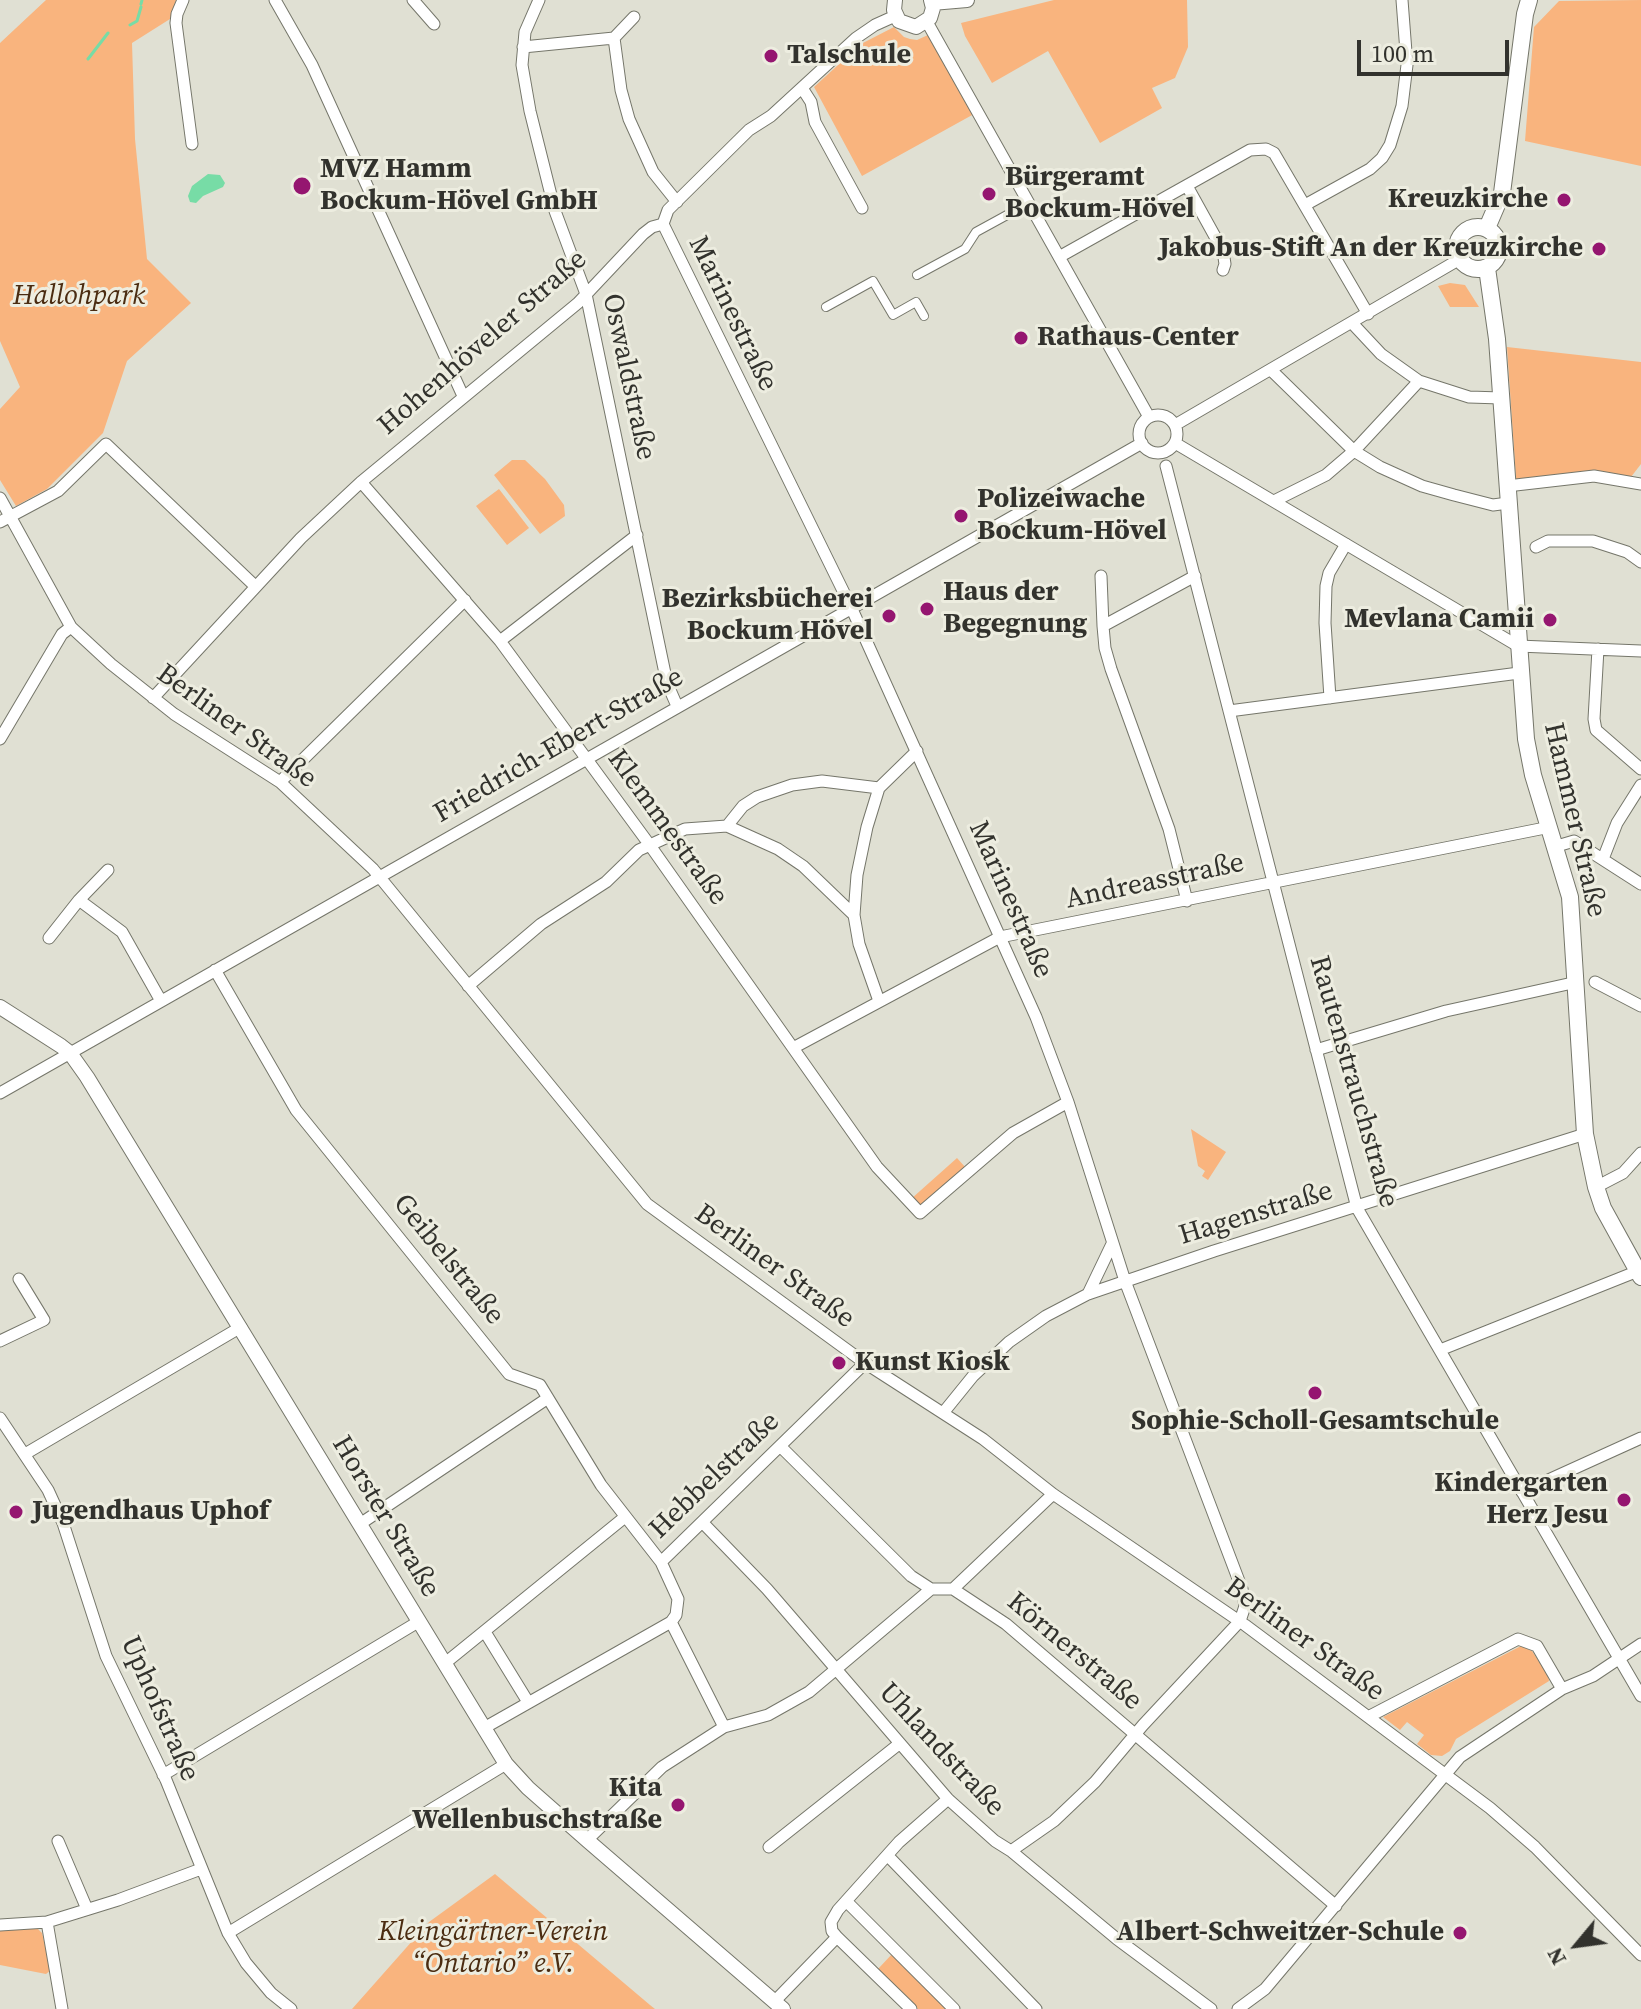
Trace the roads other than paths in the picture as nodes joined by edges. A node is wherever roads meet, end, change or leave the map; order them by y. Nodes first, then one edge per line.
1 (183, 0) edge
2 (275, 0) edge
3 (413, 0) edge
4 (539, 0) edge
5 (967, 0) edge
6 (1402, 0) edge
7 (1529, 0) edge
8 (932, 1) edge
9 (895, 8) edge
10 (634, 17) dead end
11 (927, 22) junction
12 (434, 24) dead end
13 (614, 38) junction
14 (523, 47) junction
15 (802, 88) junction
16 (192, 144) dead end
17 (1187, 186) junction
18 (677, 202) junction
19 (1029, 203) junction
20 (1305, 205) junction
21 (862, 208) dead end
22 (663, 224) junction
23 (1487, 228) junction
24 (1059, 257) junction
25 (1460, 259) junction
26 (1487, 268) junction
27 (1223, 270) dead end
28 (917, 275) dead end
29 (586, 294) junction
30 (826, 307) dead end
31 (1368, 314) junction
32 (924, 316) dead end
33 (1352, 323) junction
34 (1271, 370) junction
35 (1419, 381) junction
36 (463, 396) junction
37 (1501, 398) junction
38 (1149, 417) junction
39 (1175, 425) junction
40 (1142, 443) junction
41 (1175, 443) junction
42 (1354, 451) junction
43 (1166, 466) dead end
44 (361, 482) junction
45 (1641, 484) edge
46 (0, 498) edge
47 (1503, 498) junction
48 (1274, 501) junction
49 (5, 519) edge
50 (637, 535) junction
51 (1346, 544) junction
52 (1536, 547) dead end
53 (1641, 562) edge
54 (1101, 576) dead end
55 (1195, 576) junction
56 (255, 586) junction
57 (465, 600) junction
58 (851, 607) junction
59 (1103, 626) junction
60 (71, 627) junction
61 (500, 641) junction
62 (1518, 646) junction
63 (1598, 649) junction
64 (1641, 651) edge
65 (1519, 673) junction
66 (153, 698) junction
67 (1330, 698) junction
68 (677, 706) junction
69 (1229, 711) junction
70 (0, 739) edge
71 (917, 751) junction
72 (588, 758) junction
73 (1641, 769) edge
74 (280, 782) junction
75 (1641, 785) edge
76 (879, 788) junction
77 (727, 826) junction
78 (1550, 827) junction
79 (649, 844) junction
80 (1557, 846) junction
81 (1603, 859) junction
82 (108, 870) dead end
83 (379, 876) junction
84 (1273, 881) junction
85 (1641, 884) edge
86 (79, 900) junction
87 (1187, 901) junction
88 (854, 915) junction
89 (1000, 937) junction
90 (49, 938) dead end
91 (215, 970) junction
92 (1586, 982) junction
93 (468, 986) junction
94 (161, 1001) junction
95 (879, 1001) junction
96 (1641, 1006) edge
97 (0, 1007) edge
98 (793, 1048) junction
99 (1316, 1050) junction
100 (70, 1053) junction
101 (0, 1093) edge
102 (1068, 1102) junction
103 (1585, 1134) junction
104 (1641, 1153) edge
105 (1596, 1187) junction
106 (1357, 1208) junction
107 (1112, 1244) junction
108 (1639, 1274) edge
109 (19, 1279) dead end
110 (1125, 1281) junction
111 (1088, 1294) junction
112 (241, 1327) junction
113 (0, 1341) edge
114 (1440, 1350) junction
115 (865, 1363) junction
116 (548, 1398) junction
117 (943, 1413) junction
118 (0, 1418) edge
119 (1641, 1438) edge
120 (781, 1447) junction
121 (25, 1454) junction
122 (1522, 1492) junction
123 (1053, 1494) junction
124 (625, 1517) junction
125 (703, 1523) junction
126 (360, 1524) junction
127 (661, 1562) junction
128 (931, 1589) junction
129 (953, 1589) junction
130 (1240, 1621) junction
131 (418, 1622) junction
132 (671, 1622) junction
133 (485, 1632) junction
134 (1641, 1644) edge
135 (1620, 1659) junction
136 (444, 1664) junction
137 (836, 1671) junction
138 (1562, 1689) junction
139 (1641, 1696) edge
140 (528, 1702) junction
141 (1368, 1717) junction
142 (724, 1727) junction
143 (484, 1728) junction
144 (1135, 1735) junction
145 (899, 1744) junction
146 (506, 1764) junction
147 (163, 1775) junction
148 (1444, 1776) junction
149 (948, 1799) junction
150 (587, 1840) junction
151 (58, 1841) dead end
152 (769, 1847) dead end
153 (1011, 1851) junction
154 (888, 1856) junction
155 (201, 1869) junction
156 (846, 1901) junction
157 (1336, 1906) junction
158 (87, 1909) junction
159 (47, 1922) junction
160 (0, 1925) edge
161 (228, 1933) junction
162 (837, 1937) junction
163 (1641, 1955) edge
164 (779, 2005) edge
165 (62, 2009) edge
166 (291, 2009) edge
167 (911, 2009) edge
168 (954, 2009) edge
169 (1036, 2009) edge
170 (1211, 2009) edge
171 (1238, 2009) edge

1 - 16 street
2 - 36 street
3 - 12 street
4 - 14 street, Oswaldstraße
5 - 8 street
6 - 20 street
7 - 23 main road
8 - 11 street
9 - 11 street, Hohenhöveler Straße
9 - 15 street, Hohenhöveler Straße
10 - 13 street
11 - 19 street
13 - 14 street
13 - 18 street
14 - 29 street, Oswaldstraße
15 - 18 street, Hohenhöveler Straße
15 - 21 street
17 - 20 street
17 - 24 street
17 - 27 street
18 - 22 street, Hohenhöveler Straße
19 - 24 street
19 - 28 street
20 - 31 street
22 - 29 street, Hohenhöveler Straße
22 - 58 street, Marinestraße
23 - 25 main road
23 - 26 main road
24 - 38 street
25 - 26 main road
25 - 31 street
26 - 37 main road, Hammer Straße
29 - 36 street, Hohenhöveler Straße
29 - 50 street, Oswaldstraße
30 - 32 street
31 - 33 street
33 - 34 street
33 - 35 street
34 - 39 street
34 - 42 street
35 - 37 street
35 - 42 street
36 - 44 street, Hohenhöveler Straße
37 - 47 main road, Hammer Straße
38 - 39 street
38 - 40 street
39 - 41 street
40 - 41 street
40 - 58 street, Friedrich-Ebert-Straße
41 - 48 street
42 - 47 street
42 - 48 street
43 - 55 street, Rautenstrauchstraße
44 - 56 street, Hohenhöveler Straße
44 - 57 street, Klemmestraße
45 - 47 street
46 - 49 street, Berliner Straße
47 - 62 main road, Hammer Straße
48 - 51 street
49 - 56 street
49 - 60 street, Berliner Straße
50 - 61 street
50 - 68 street, Oswaldstraße
51 - 62 street
51 - 67 street
52 - 53 street
54 - 59 street
55 - 59 street
55 - 69 street, Rautenstrauchstraße
56 - 66 street, Hohenhöveler Straße
57 - 61 street, Klemmestraße
57 - 74 street
58 - 68 street, Friedrich-Ebert-Straße
58 - 71 street, Marinestraße
59 - 87 street
60 - 66 street, Berliner Straße
60 - 70 street
61 - 72 street, Klemmestraße
62 - 63 street
62 - 65 main road, Hammer Straße
63 - 64 street
63 - 73 street
65 - 67 street
65 - 78 main road, Hammer Straße
66 - 74 street, Berliner Straße
67 - 69 street
68 - 72 street, Friedrich-Ebert-Straße
69 - 84 street, Rautenstrauchstraße
71 - 76 street
71 - 89 street, Marinestraße
72 - 79 street, Klemmestraße
72 - 83 street, Friedrich-Ebert-Straße
74 - 83 street, Berliner Straße
75 - 81 street
76 - 77 street
76 - 88 street
77 - 79 street
77 - 88 street
78 - 80 main road, Hammer Straße
78 - 84 street, Andreasstraße
79 - 93 street
79 - 98 street, Klemmestraße
80 - 81 street
80 - 92 main road, Hammer Straße
81 - 85 street
82 - 86 street
83 - 91 street, Friedrich-Ebert-Straße
83 - 93 street, Berliner Straße
84 - 87 street, Andreasstraße
84 - 99 street, Rautenstrauchstraße
86 - 90 street
86 - 94 street
87 - 89 street, Andreasstraße
88 - 95 street
89 - 95 street, Andreasstraße
89 - 102 street, Marinestraße
91 - 94 street, Friedrich-Ebert-Straße
91 - 116 street, Geibelstraße
92 - 96 street
92 - 99 street
92 - 103 main road, Hammer Straße
93 - 115 street, Berliner Straße
94 - 100 street, Friedrich-Ebert-Straße
95 - 98 street, Andreasstraße
97 - 100 street, Horster Straße
98 - 102 street, Klemmestraße
99 - 106 street, Rautenstrauchstraße
100 - 101 street, Friedrich-Ebert-Straße
100 - 112 street, Horster Straße
102 - 107 street, Marinestraße
103 - 105 main road, Hammer Straße
103 - 106 street, Hagenstraße
104 - 105 street
105 - 108 main road, Hammer Straße
106 - 110 street, Hagenstraße
106 - 114 street, Rautenstrauchstraße
107 - 110 street, Marinestraße
107 - 111 street
108 - 114 street
109 - 113 street
110 - 111 street
110 - 130 street, Marinestraße
111 - 117 street
112 - 121 street
112 - 126 street, Horster Straße
114 - 122 street, Rautenstrauchstraße
115 - 117 street, Berliner Straße
115 - 120 street, Hebbelstraße
116 - 124 street, Geibelstraße
116 - 126 street
117 - 123 street, Berliner Straße
118 - 121 street, Uphofstraße
119 - 122 street
120 - 125 street, Hebbelstraße
120 - 128 street
121 - 147 street, Uphofstraße
122 - 135 street, Rautenstrauchstraße
123 - 129 street
123 - 130 street, Berliner Straße
124 - 127 street, Geibelstraße
124 - 133 street
125 - 127 street, Hebbelstraße
125 - 137 street, Uhlandstraße
126 - 131 street, Horster Straße
127 - 132 street, Hebbelstraße
128 - 129 street
128 - 137 street
129 - 144 street, Körnerstraße
130 - 141 street, Berliner Straße
130 - 144 street
131 - 136 street, Horster Straße
131 - 147 street
132 - 140 street
132 - 142 street
133 - 136 street
133 - 140 street
134 - 135 street
135 - 138 street
135 - 139 street, Rautenstrauchstraße
136 - 143 street, Horster Straße
137 - 142 street
137 - 145 street, Uhlandstraße
138 - 141 street
138 - 148 street
140 - 143 street
141 - 148 street, Berliner Straße
142 - 150 street
143 - 146 street, Horster Straße
144 - 153 street
144 - 157 street, Körnerstraße
145 - 149 street, Uhlandstraße
145 - 152 street
146 - 150 street, Horster Straße
146 - 161 street
147 - 155 street, Uphofstraße
148 - 157 street
148 - 163 street, Berliner Straße
149 - 153 street, Uhlandstraße
149 - 154 street
150 - 164 street, Horster Straße
151 - 158 street
153 - 170 street, Uhlandstraße
154 - 156 street
154 - 169 street
155 - 158 street
155 - 161 street, Uphofstraße
156 - 162 street
156 - 168 street
157 - 171 street
158 - 159 street
159 - 160 street
159 - 165 street
161 - 166 street, Uphofstraße
162 - 164 street
162 - 167 street

